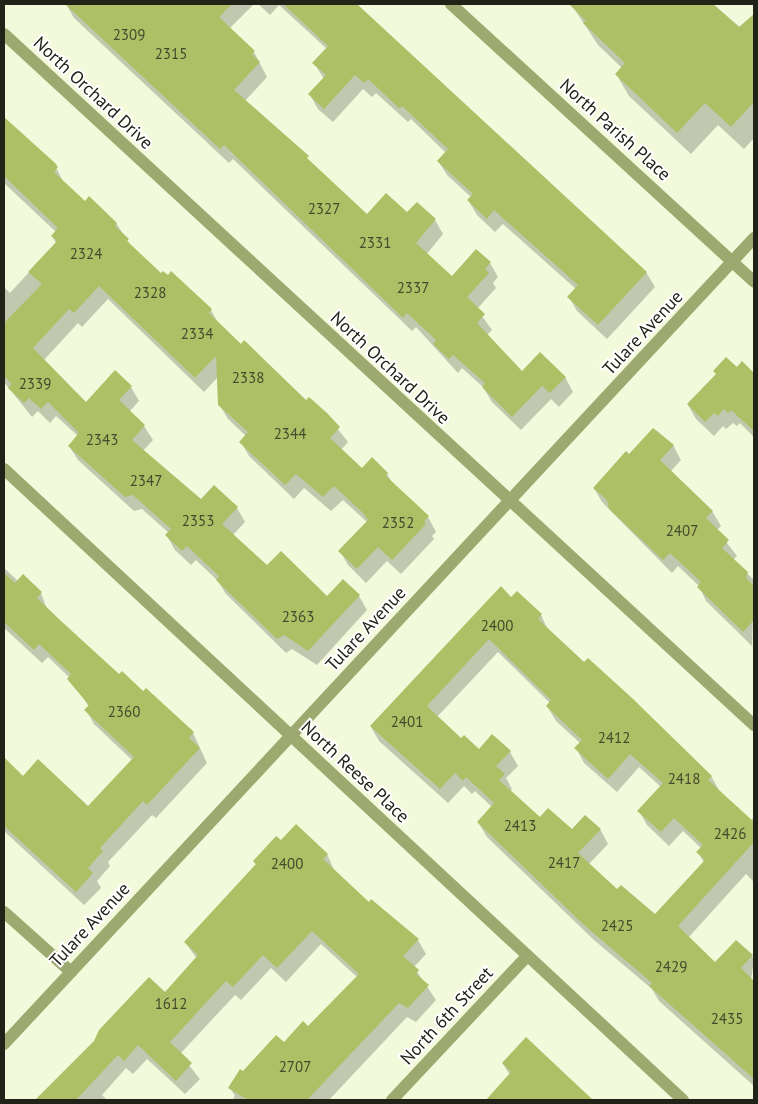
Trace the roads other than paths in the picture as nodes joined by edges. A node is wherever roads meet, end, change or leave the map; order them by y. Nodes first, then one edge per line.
1 (451, 4) edge
2 (4, 34) edge
3 (754, 238) edge
4 (733, 261) junction
5 (754, 282) edge
6 (4, 469) edge
7 (509, 501) junction
8 (754, 725) edge
9 (290, 736) junction
10 (4, 912) edge
11 (527, 956) junction
12 (71, 972) junction
13 (4, 1044) edge
14 (392, 1100) edge
15 (683, 1100) edge

1 - 4 street, North Parish Place
2 - 7 street, North Orchard Drive
3 - 4 street, Tulare Avenue
4 - 5 street, North Parish Place
4 - 7 street, Tulare Avenue
6 - 9 street, North Reese Place
7 - 8 street, North Orchard Drive
7 - 9 street, Tulare Avenue
9 - 11 street, North Reese Place
9 - 12 street, Tulare Avenue
10 - 12 street
11 - 14 street, North 6th Street
11 - 15 street, North Reese Place
12 - 13 street, Tulare Avenue

